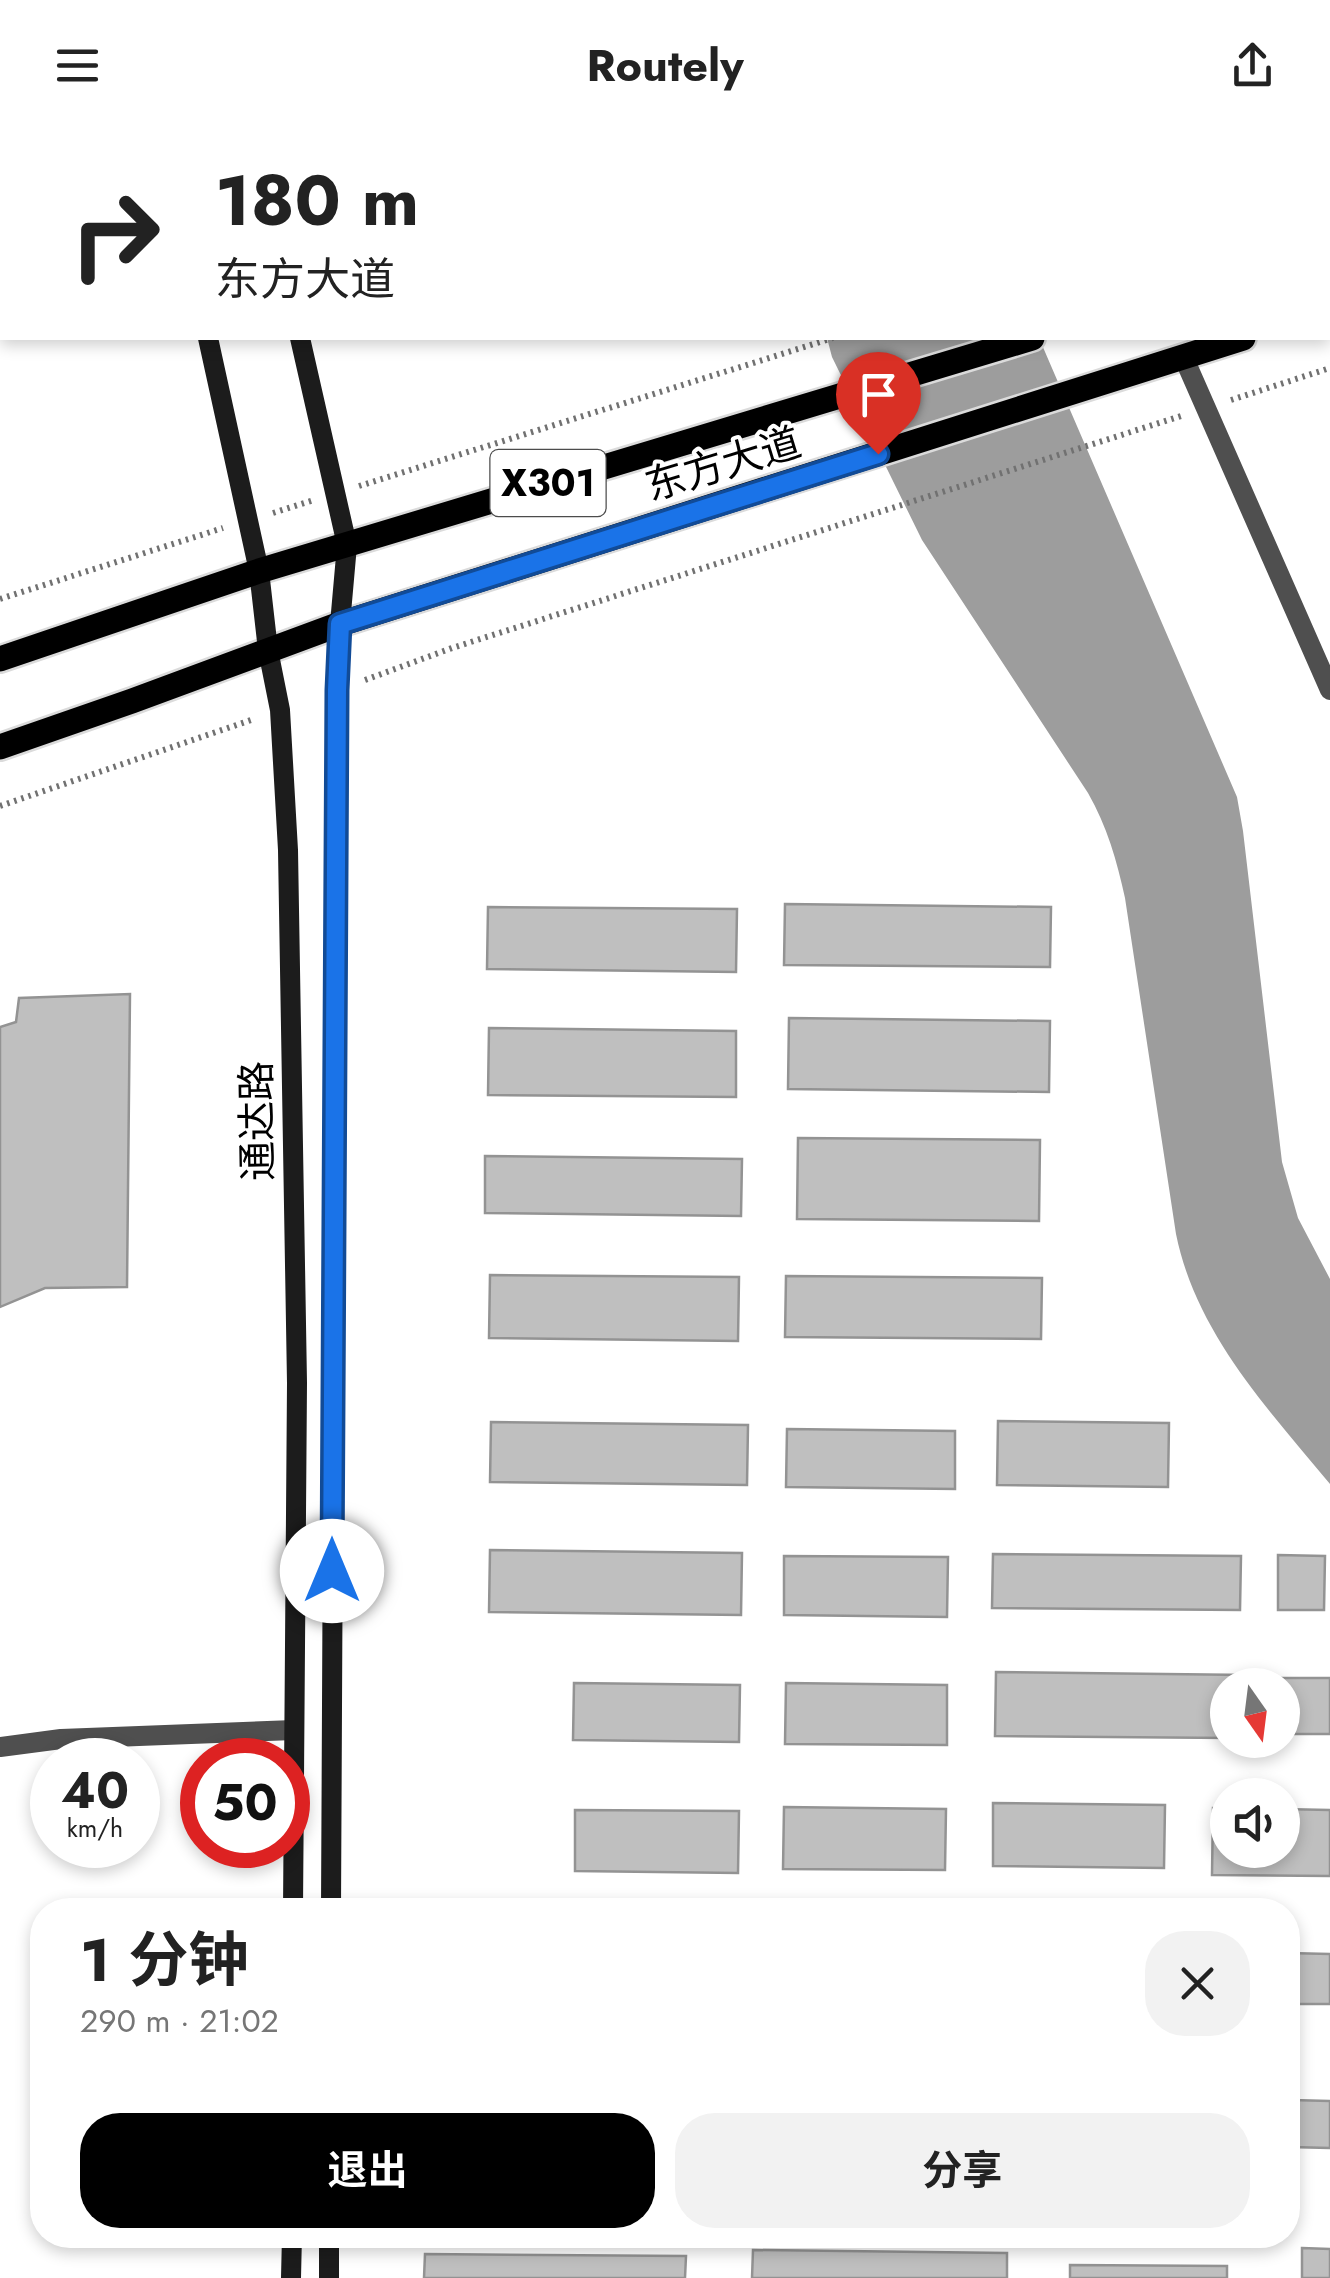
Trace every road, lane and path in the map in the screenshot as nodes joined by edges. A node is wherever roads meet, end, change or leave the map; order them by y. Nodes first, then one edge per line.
1 (208, 340) edge
2 (300, 340) edge
3 (826, 340) edge
4 (1025, 340) edge
5 (1236, 340) edge
6 (1183, 356) junction
7 (1100, 442) dead end
8 (348, 490) dead end
9 (331, 495) dead end
10 (259, 517) dead end
11 (241, 522) dead end
12 (347, 545) junction
13 (259, 572) junction
14 (0, 599) edge
15 (340, 624) junction
16 (268, 650) junction
17 (0, 659) edge
18 (337, 690) junction
19 (1330, 690) edge
20 (280, 710) junction
21 (0, 746) edge
22 (0, 806) edge
23 (294, 1730) junction
24 (0, 1746) edge
25 (293, 1898) edge
26 (331, 1898) edge
27 (292, 2248) edge
28 (329, 2248) edge
29 (291, 2278) edge
30 (329, 2278) edge

1 - 13 main road, 通达路
2 - 12 main road, 通达路
3 - 8 path
4 - 12 main road, 东方大道 / X301
5 - 6 main road, 东方大道 / X301
6 - 15 main road, 东方大道 / X301
6 - 19 street
7 - 18 path
9 - 10 path
11 - 14 path
12 - 13 main road, 东方大道 / X301
12 - 15 main road, 通达路
13 - 16 main road, 通达路
13 - 17 main road, 东方大道 / X301
15 - 16 main road, 东方大道 / X301
15 - 18 main road, 通达路
16 - 20 main road, 通达路
16 - 21 main road, 东方大道 / X301
18 - 26 main road, 通达路
20 - 22 path
20 - 23 main road, 通达路
23 - 24 street
23 - 25 main road, 通达路
27 - 29 main road
28 - 30 main road

